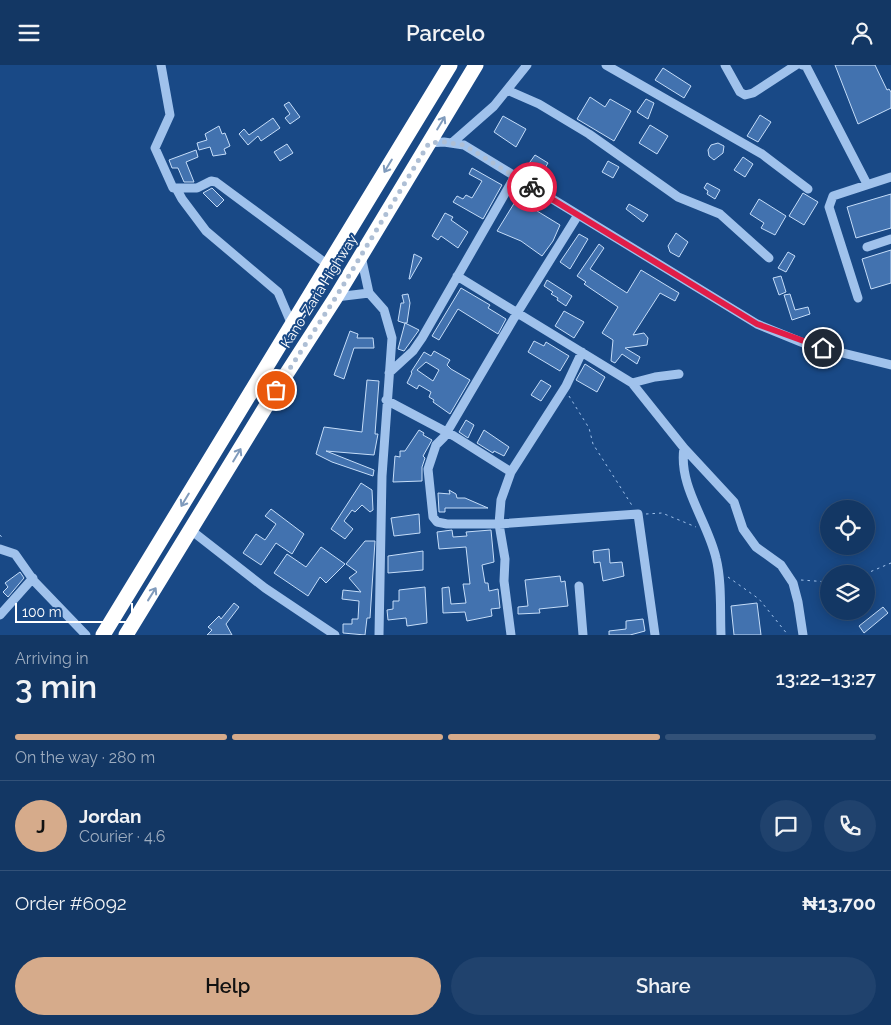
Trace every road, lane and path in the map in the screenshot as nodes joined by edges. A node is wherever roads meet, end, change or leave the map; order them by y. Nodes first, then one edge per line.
1 (160, 65) edge
2 (450, 65) edge
3 (476, 65) edge
4 (527, 65) edge
5 (606, 65) edge
6 (725, 65) edge
7 (796, 65) edge
8 (802, 65) edge
9 (507, 90) junction
10 (453, 142) junction
11 (429, 143) junction
12 (515, 177) junction
13 (891, 177) edge
14 (867, 184) junction
15 (176, 188) junction
16 (808, 189) dead end
17 (578, 215) junction
18 (891, 239) edge
19 (867, 247) dead end
20 (361, 256) junction
21 (769, 258) dead end
22 (328, 265) junction
23 (457, 276) junction
24 (370, 293) junction
25 (336, 297) junction
26 (858, 298) dead end
27 (517, 313) junction
28 (292, 325) junction
29 (582, 352) junction
30 (891, 365) edge
31 (389, 373) junction
32 (679, 374) dead end
33 (258, 379) junction
34 (632, 383) junction
35 (566, 386) junction
36 (276, 390) junction
37 (386, 400) junction
38 (447, 432) junction
39 (684, 447) junction
40 (511, 472) junction
41 (638, 514) junction
42 (499, 524) junction
43 (704, 525) junction
44 (192, 531) junction
45 (0, 535) edge
46 (2, 537) dead end
47 (0, 549) edge
48 (891, 563) edge
49 (875, 570) edge
50 (726, 574) dead end
51 (788, 576) junction
52 (32, 578) junction
53 (820, 582) edge
54 (579, 586) dead end
55 (0, 615) edge
56 (86, 635) edge
57 (103, 635) edge
58 (126, 635) edge
59 (336, 635) edge
60 (379, 635) edge
61 (511, 635) edge
62 (583, 635) edge
63 (655, 635) edge
64 (722, 635) edge
65 (788, 635) edge
66 (803, 635) edge

1 - 15 street
2 -> 22 highway, Kano-Zaria Highway
11 -> 3 highway, Kano-Zaria Highway
4 - 9 street
5 - 16 street
6 - 7 street
8 - 14 street
9 - 10 street
9 - 21 street
10 - 11 street
10 - 12 street
11 - 20 highway, Kano-Zaria Highway
12 - 17 street
12 - 23 street
13 - 14 street
14 - 26 street
15 - 22 street
15 - 28 street
17 - 27 street
17 - 30 street
18 - 19 street
20 - 24 street
20 - 25 highway, Kano-Zaria Highway
22 - 28 highway, Kano-Zaria Highway
23 - 27 street
23 - 31 street
24 - 25 street
24 - 31 street
25 - 36 highway, Kano-Zaria Highway
27 - 29 street
27 - 38 street
28 - 33 highway, Kano-Zaria Highway
29 - 34 street
29 - 35 street
31 - 37 street
32 - 34 street
33 - 36 highway
33 -> 57 highway, Kano-Zaria Highway
34 - 39 street
35 - 40 street
35 - 41 path
44 -> 36 highway, Kano-Zaria Highway
37 - 38 street
37 - 60 street
38 - 40 street
38 - 42 street
39 - 43 street
39 - 51 street
40 - 42 street
41 - 42 street
41 - 43 path
41 - 63 street
42 - 61 street
43 - 64 street
58 -> 44 highway, Kano-Zaria Highway
44 - 59 street
45 - 46 path
47 - 52 street
48 - 49 path
50 - 65 path
51 - 53 path
51 - 66 street
52 - 55 street
52 - 56 street
54 - 62 street

